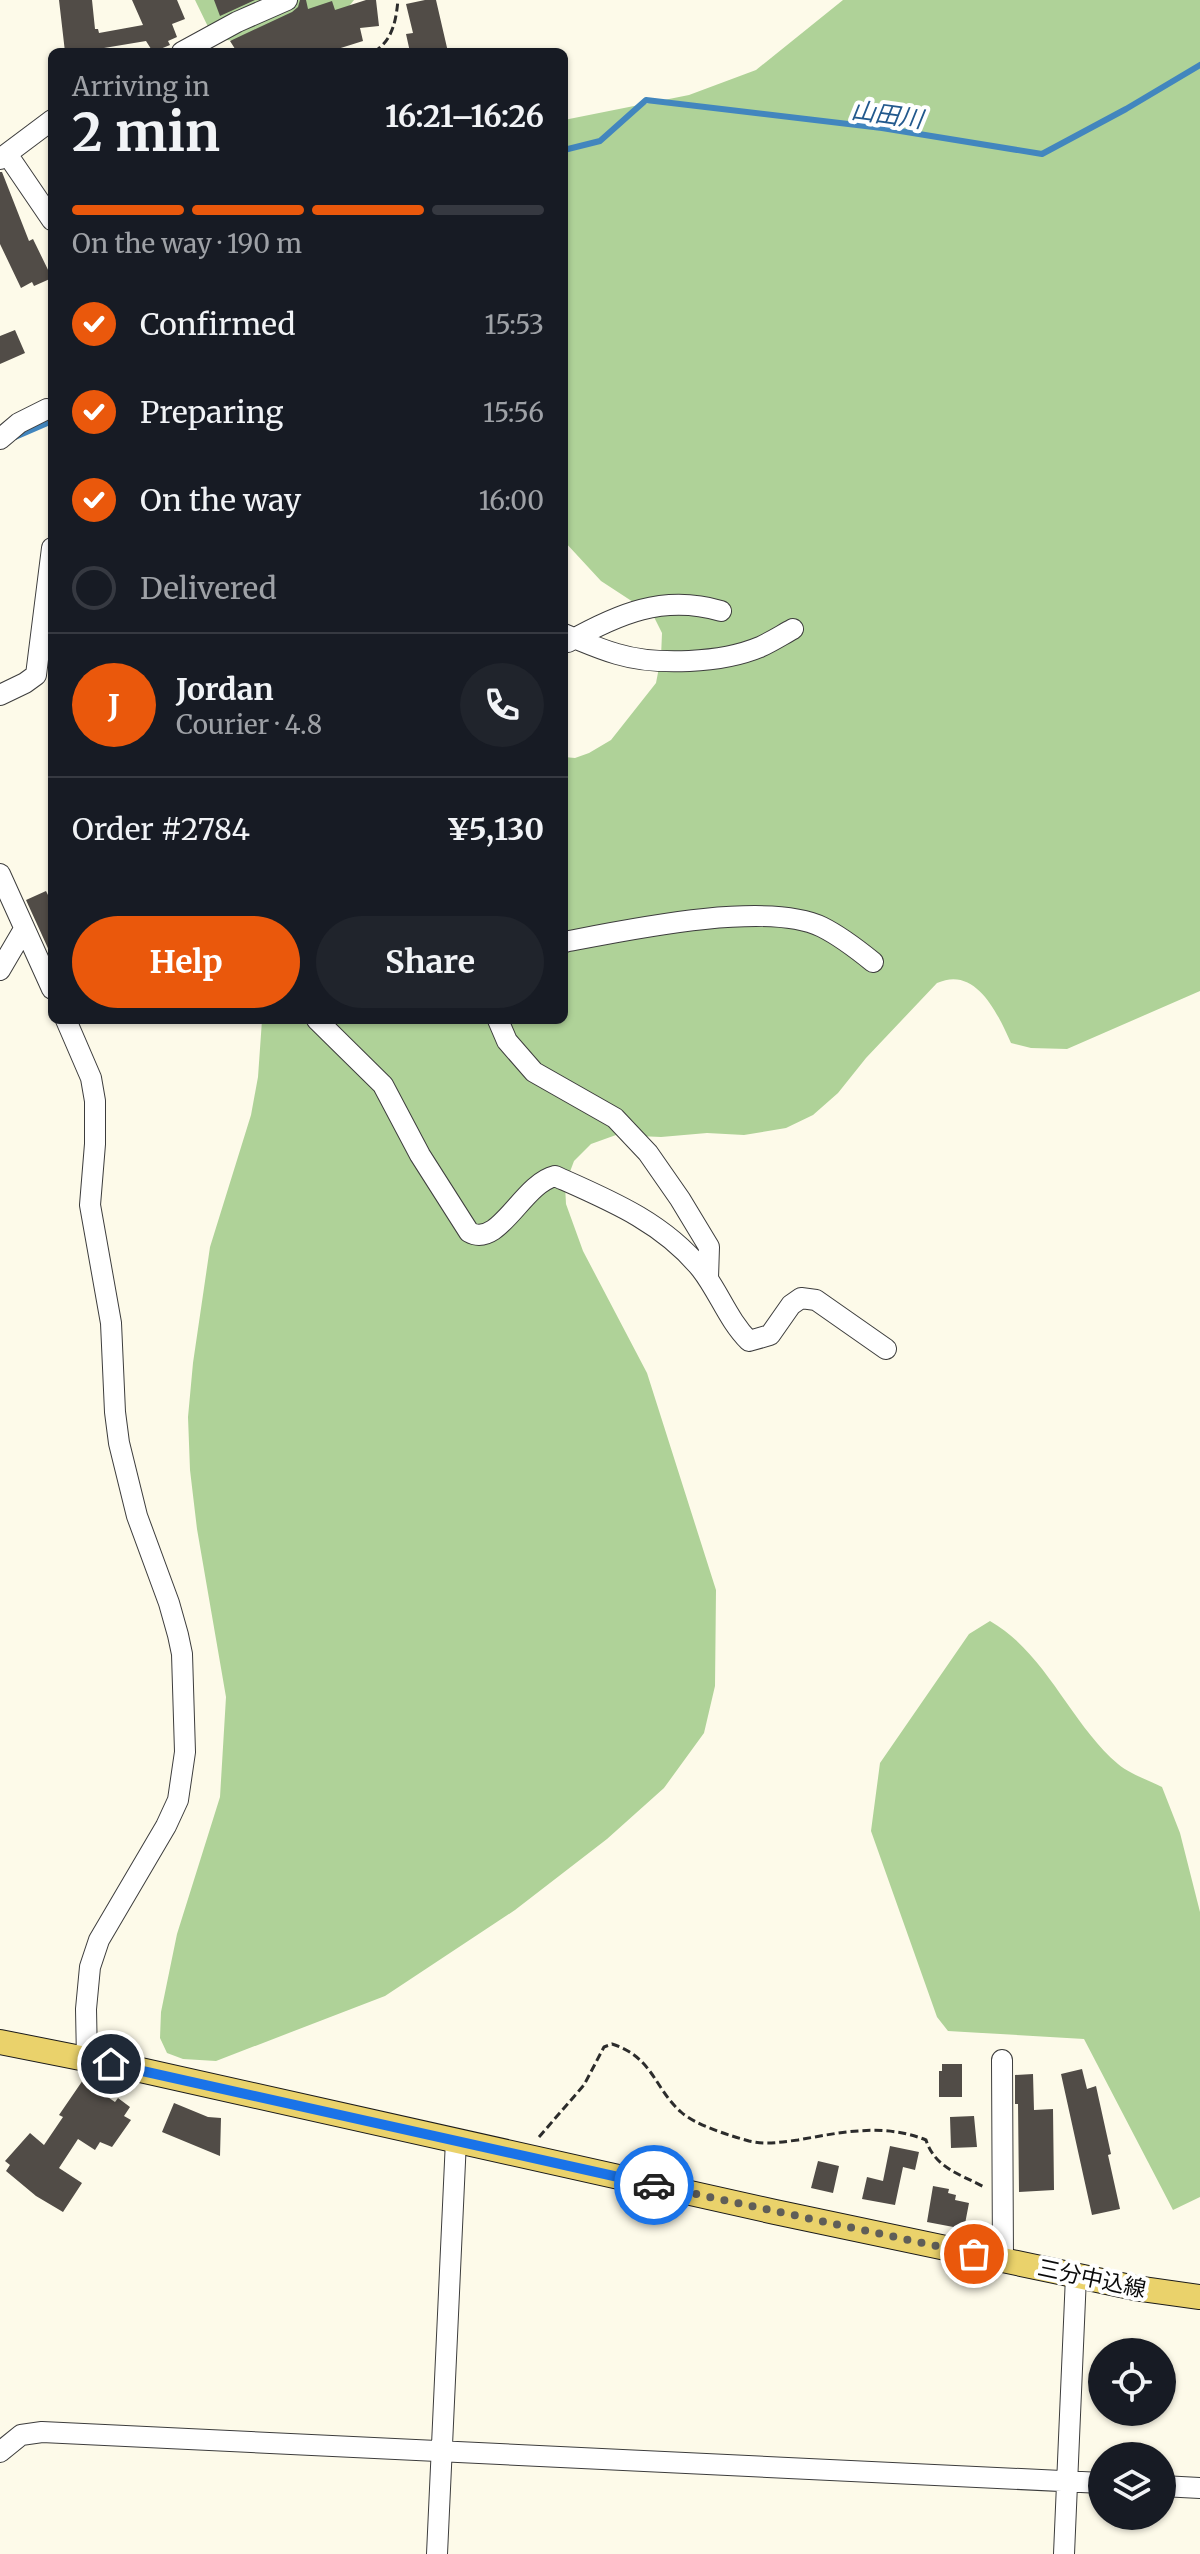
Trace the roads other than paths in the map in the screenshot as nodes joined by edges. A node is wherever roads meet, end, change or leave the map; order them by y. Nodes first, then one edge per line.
1 (287, 0) edge
2 (189, 48) edge
3 (48, 123) edge
4 (3, 156) edge
5 (48, 215) edge
6 (47, 409) dead end
7 (0, 439) edge
8 (48, 586) edge
9 (721, 611) dead end
10 (793, 629) dead end
11 (568, 639) edge
12 (568, 639) edge
13 (0, 695) edge
14 (0, 874) edge
15 (24, 929) junction
16 (568, 941) edge
17 (873, 962) dead end
18 (0, 970) edge
19 (48, 980) edge
20 (68, 1024) edge
21 (321, 1024) edge
22 (500, 1024) edge
23 (708, 1278) junction
24 (886, 1349) dead end
25 (0, 2042) edge
26 (87, 2059) junction
27 (1002, 2060) dead end
28 (456, 2140) junction
29 (1003, 2260) junction
30 (1076, 2276) junction
31 (1200, 2297) edge
32 (442, 2449) junction
33 (0, 2452) edge
34 (1067, 2481) junction
35 (1088, 2482) edge
36 (1176, 2487) edge
37 (1200, 2488) edge
38 (437, 2554) edge
39 (1064, 2554) edge

1 - 2 street
3 - 4 street
4 - 5 street
6 - 7 street
8 - 13 street
9 - 11 street
10 - 12 street
14 - 15 street
15 - 18 street
15 - 19 street
16 - 17 street
20 - 26 street
21 - 23 street
22 - 23 street
23 - 24 street
25 - 26 main road, 三分中込線
26 - 28 main road, 三分中込線
27 - 29 street
28 - 29 main road, 三分中込線
28 - 32 street
29 - 30 main road, 三分中込線
30 - 31 main road, 三分中込線
30 - 34 street
32 - 33 street
32 - 34 street
32 - 38 street
34 - 35 street
34 - 39 street
36 - 37 street

